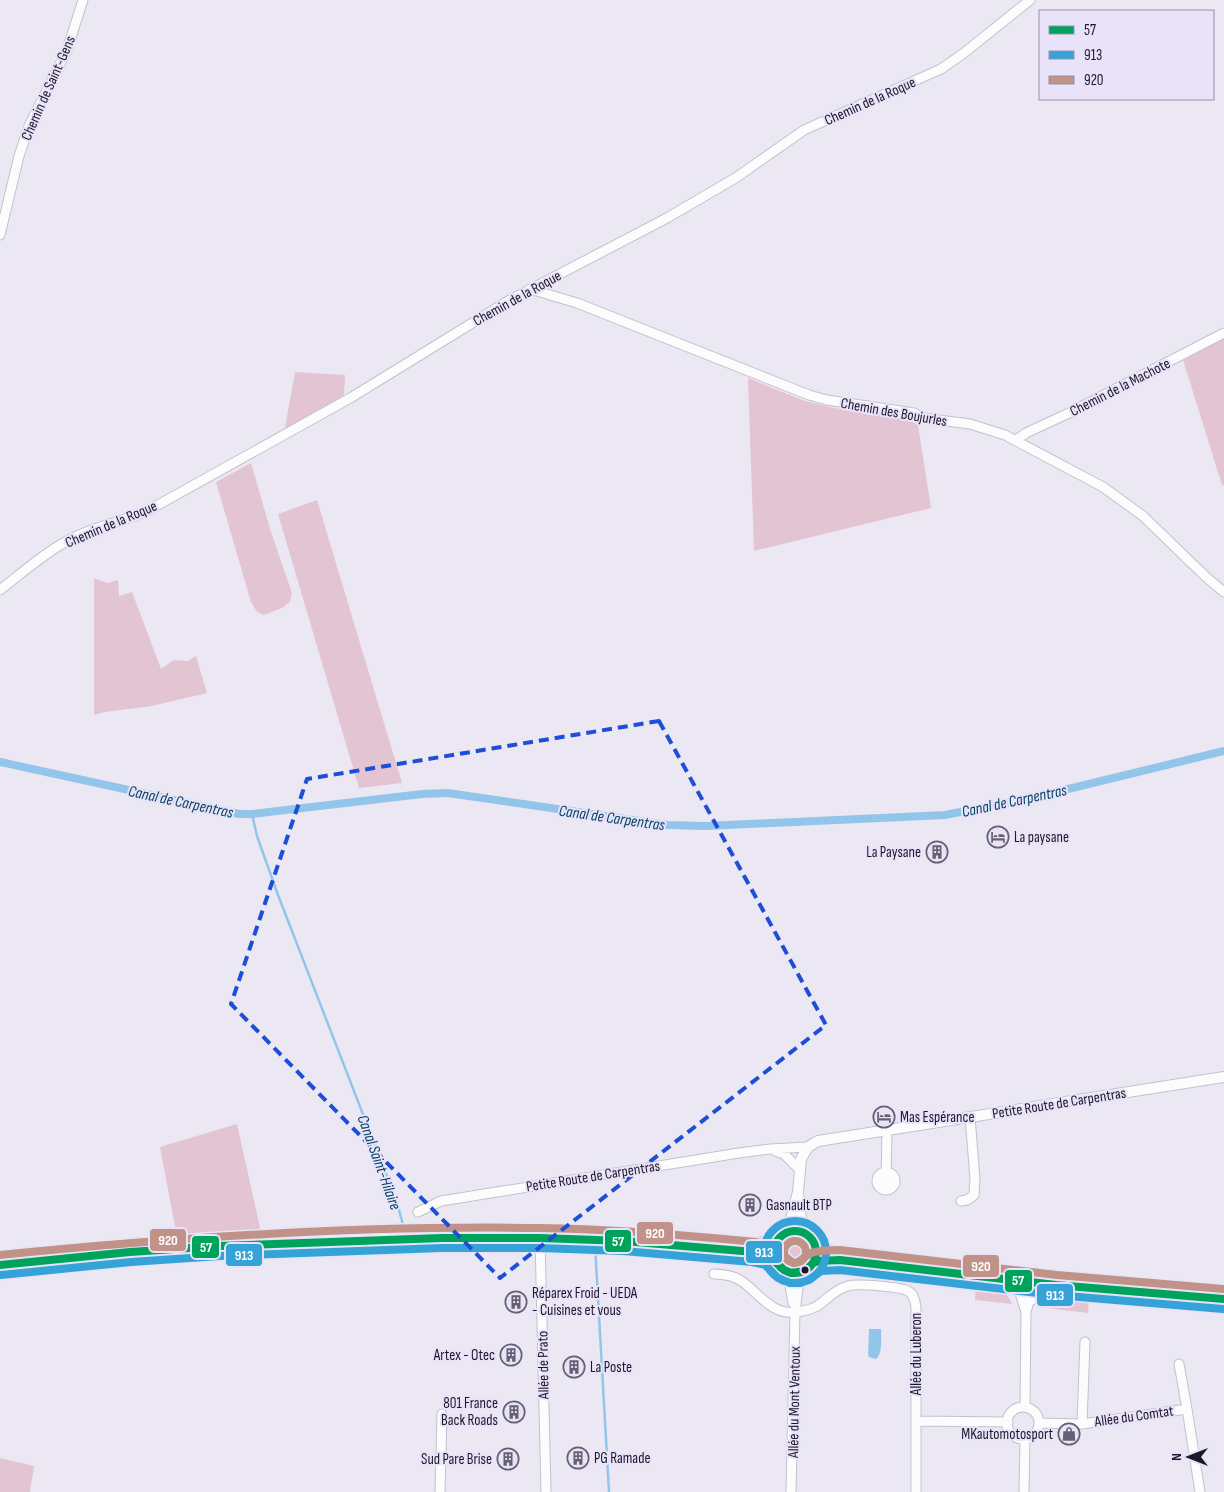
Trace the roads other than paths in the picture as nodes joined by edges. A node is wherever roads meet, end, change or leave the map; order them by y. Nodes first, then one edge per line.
1 (83, 0) edge
2 (1030, 0) edge
3 (0, 235) edge
4 (530, 289) junction
5 (1224, 333) edge
6 (1016, 440) junction
7 (0, 590) edge
8 (1224, 592) edge
9 (1224, 1077) edge
10 (970, 1117) junction
11 (887, 1130) junction
12 (808, 1147) junction
13 (770, 1149) junction
14 (800, 1170) junction
15 (886, 1181) dead end
16 (798, 1192) junction
17 (962, 1201) dead end
18 (418, 1212) dead end
19 (806, 1234) junction
20 (781, 1237) junction
21 (540, 1238) junction
22 (681, 1245) junction
23 (814, 1245) junction
24 (776, 1260) junction
25 (0, 1265) edge
26 (809, 1267) junction
27 (784, 1270) junction
28 (714, 1274) dead end
29 (1000, 1278) junction
30 (1026, 1278) junction
31 (1055, 1281) junction
32 (1020, 1293) junction
33 (1224, 1300) edge
34 (1030, 1301) junction
35 (795, 1312) junction
36 (1026, 1312) junction
37 (1085, 1342) dead end
38 (1179, 1364) dead end
39 (1025, 1407) junction
40 (1186, 1409) junction
41 (442, 1414) dead end
42 (916, 1421) junction
43 (1008, 1422) junction
44 (1039, 1423) junction
45 (1082, 1424) junction
46 (1025, 1438) junction
47 (440, 1492) edge
48 (546, 1492) edge
49 (792, 1492) edge
50 (916, 1492) edge
51 (1024, 1492) edge
52 (1200, 1492) edge

1 - 3 street, Chemin de Saint-Gens
2 - 4 street, Chemin de la Roque
4 - 6 street, Chemin des Boujurles
4 - 7 street, Chemin de la Roque
5 - 6 street, Chemin de la Machote
6 - 8 street, Chemin des Boujurles
9 - 10 street, Petite Route de Carpentras
10 - 11 street, Petite Route de Carpentras
10 - 17 street
11 - 12 street, Petite Route de Carpentras
11 - 15 street
12 - 13 street, Petite Route de Carpentras
12 - 14 street
13 - 14 street
13 - 18 street, Petite Route de Carpentras
14 - 16 street
16 - 19 street
16 - 20 street
19 - 20 main road
19 - 23 main road
20 - 22 main road
20 - 24 main road
21 - 22 main road
21 - 25 main road
21 - 48 street, Allée de Prato
22 - 24 main road
23 - 26 main road
23 - 30 main road
24 - 27 main road
26 - 27 main road
26 - 29 main road
26 - 35 street, Allée du Mont Ventoux
27 - 35 street, Allée du Mont Ventoux
28 - 35 street
29 - 30 main road
29 - 32 street
30 - 31 main road
30 - 31 main road
30 - 32 street
30 - 34 street
31 - 33 main road
31 - 34 street
32 - 36 street
34 - 36 street
35 - 42 street, Allée du Luberon
35 - 49 street, Allée du Mont Ventoux
36 - 39 street
37 - 45 street
38 - 40 street, Allée du Comtat
39 - 43 street
39 - 44 street
40 - 45 street, Allée du Comtat
40 - 52 street, Allée du Comtat
41 - 47 street
42 - 43 street
42 - 50 street, Allée du Luberon
43 - 46 street
44 - 45 street, Allée du Comtat
44 - 46 street
46 - 51 street

